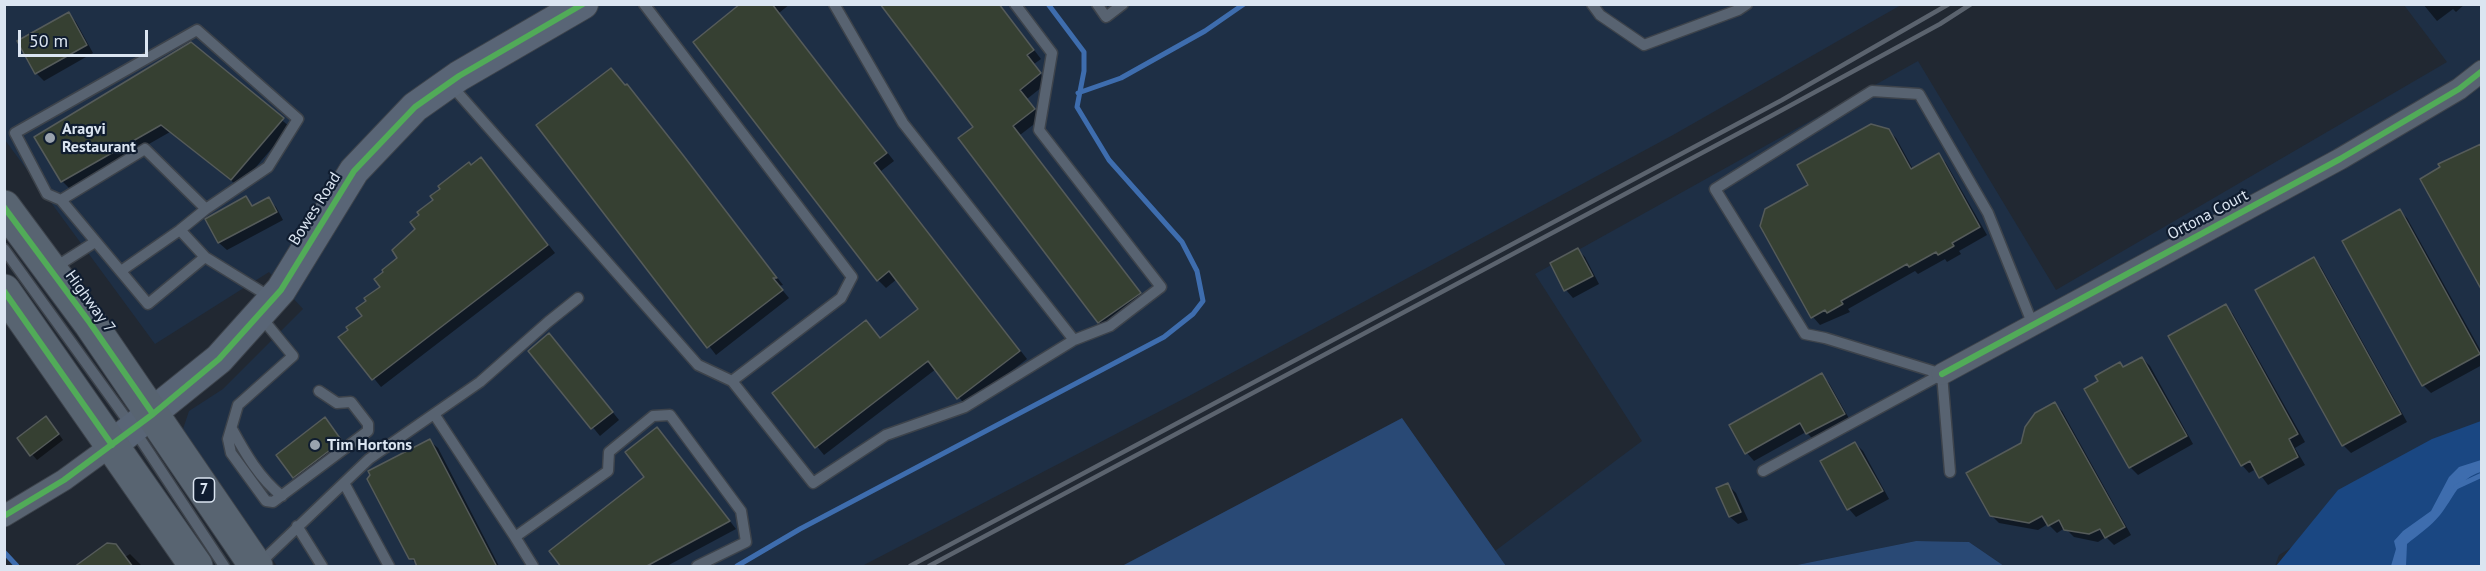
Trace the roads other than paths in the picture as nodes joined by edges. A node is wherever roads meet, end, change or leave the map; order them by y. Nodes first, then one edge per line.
1 (583, 4) edge
2 (644, 4) edge
3 (834, 4) edge
4 (1015, 4) edge
5 (1097, 4) edge
6 (1123, 4) edge
7 (1592, 4) edge
8 (1747, 4) edge
9 (2481, 71) edge
10 (449, 83) junction
11 (61, 200) junction
12 (4, 207) edge
13 (206, 209) junction
14 (180, 230) junction
15 (94, 242) junction
16 (4, 249) edge
17 (205, 257) junction
18 (51, 270) junction
19 (121, 271) junction
20 (4, 291) edge
21 (578, 298) dead end
22 (266, 307) junction
23 (2033, 325) junction
24 (1074, 340) junction
25 (1942, 374) junction
26 (732, 381) junction
27 (319, 391) dead end
28 (434, 414) junction
29 (133, 429) junction
30 (1763, 471) dead end
31 (1950, 472) dead end
32 (344, 483) junction
33 (4, 516) edge
34 (297, 526) junction
35 (515, 537) junction
36 (196, 567) edge
37 (224, 567) edge
38 (256, 567) edge
39 (322, 567) edge
40 (389, 567) edge
41 (533, 567) edge
42 (697, 567) edge

1 - 10 street, Bowes Road
2 - 26 lane
3 - 24 lane
4 - 24 lane
5 - 6 lane
7 - 8 lane
9 - 23 street, Ortona Court
10 - 22 street, Bowes Road
10 - 26 lane
11 - 13 lane
11 - 13 lane
11 - 15 lane
12 - 18 main road, Highway 7 / 7
13 - 14 lane
14 - 17 lane
14 - 19 lane
15 - 18 lane
15 - 19 lane
16 - 29 lane
17 - 19 lane
17 - 22 lane
18 - 29 main road, Highway 7 / 7
20 - 29 main road, Highway 7 / 7
21 - 28 lane
22 - 27 lane
22 - 29 street, Bowes Road
23 - 25 street, Ortona Court
23 - 25 lane
24 - 26 lane
25 - 30 lane
25 - 31 lane
28 - 32 lane
28 - 35 lane
29 - 33 street
29 - 36 main road, Highway 7 / 7
29 - 37 lane
29 - 38 main road, Highway 7 / 7
32 - 34 lane
32 - 40 lane
34 - 38 lane
34 - 39 lane
35 - 41 lane
35 - 42 lane

